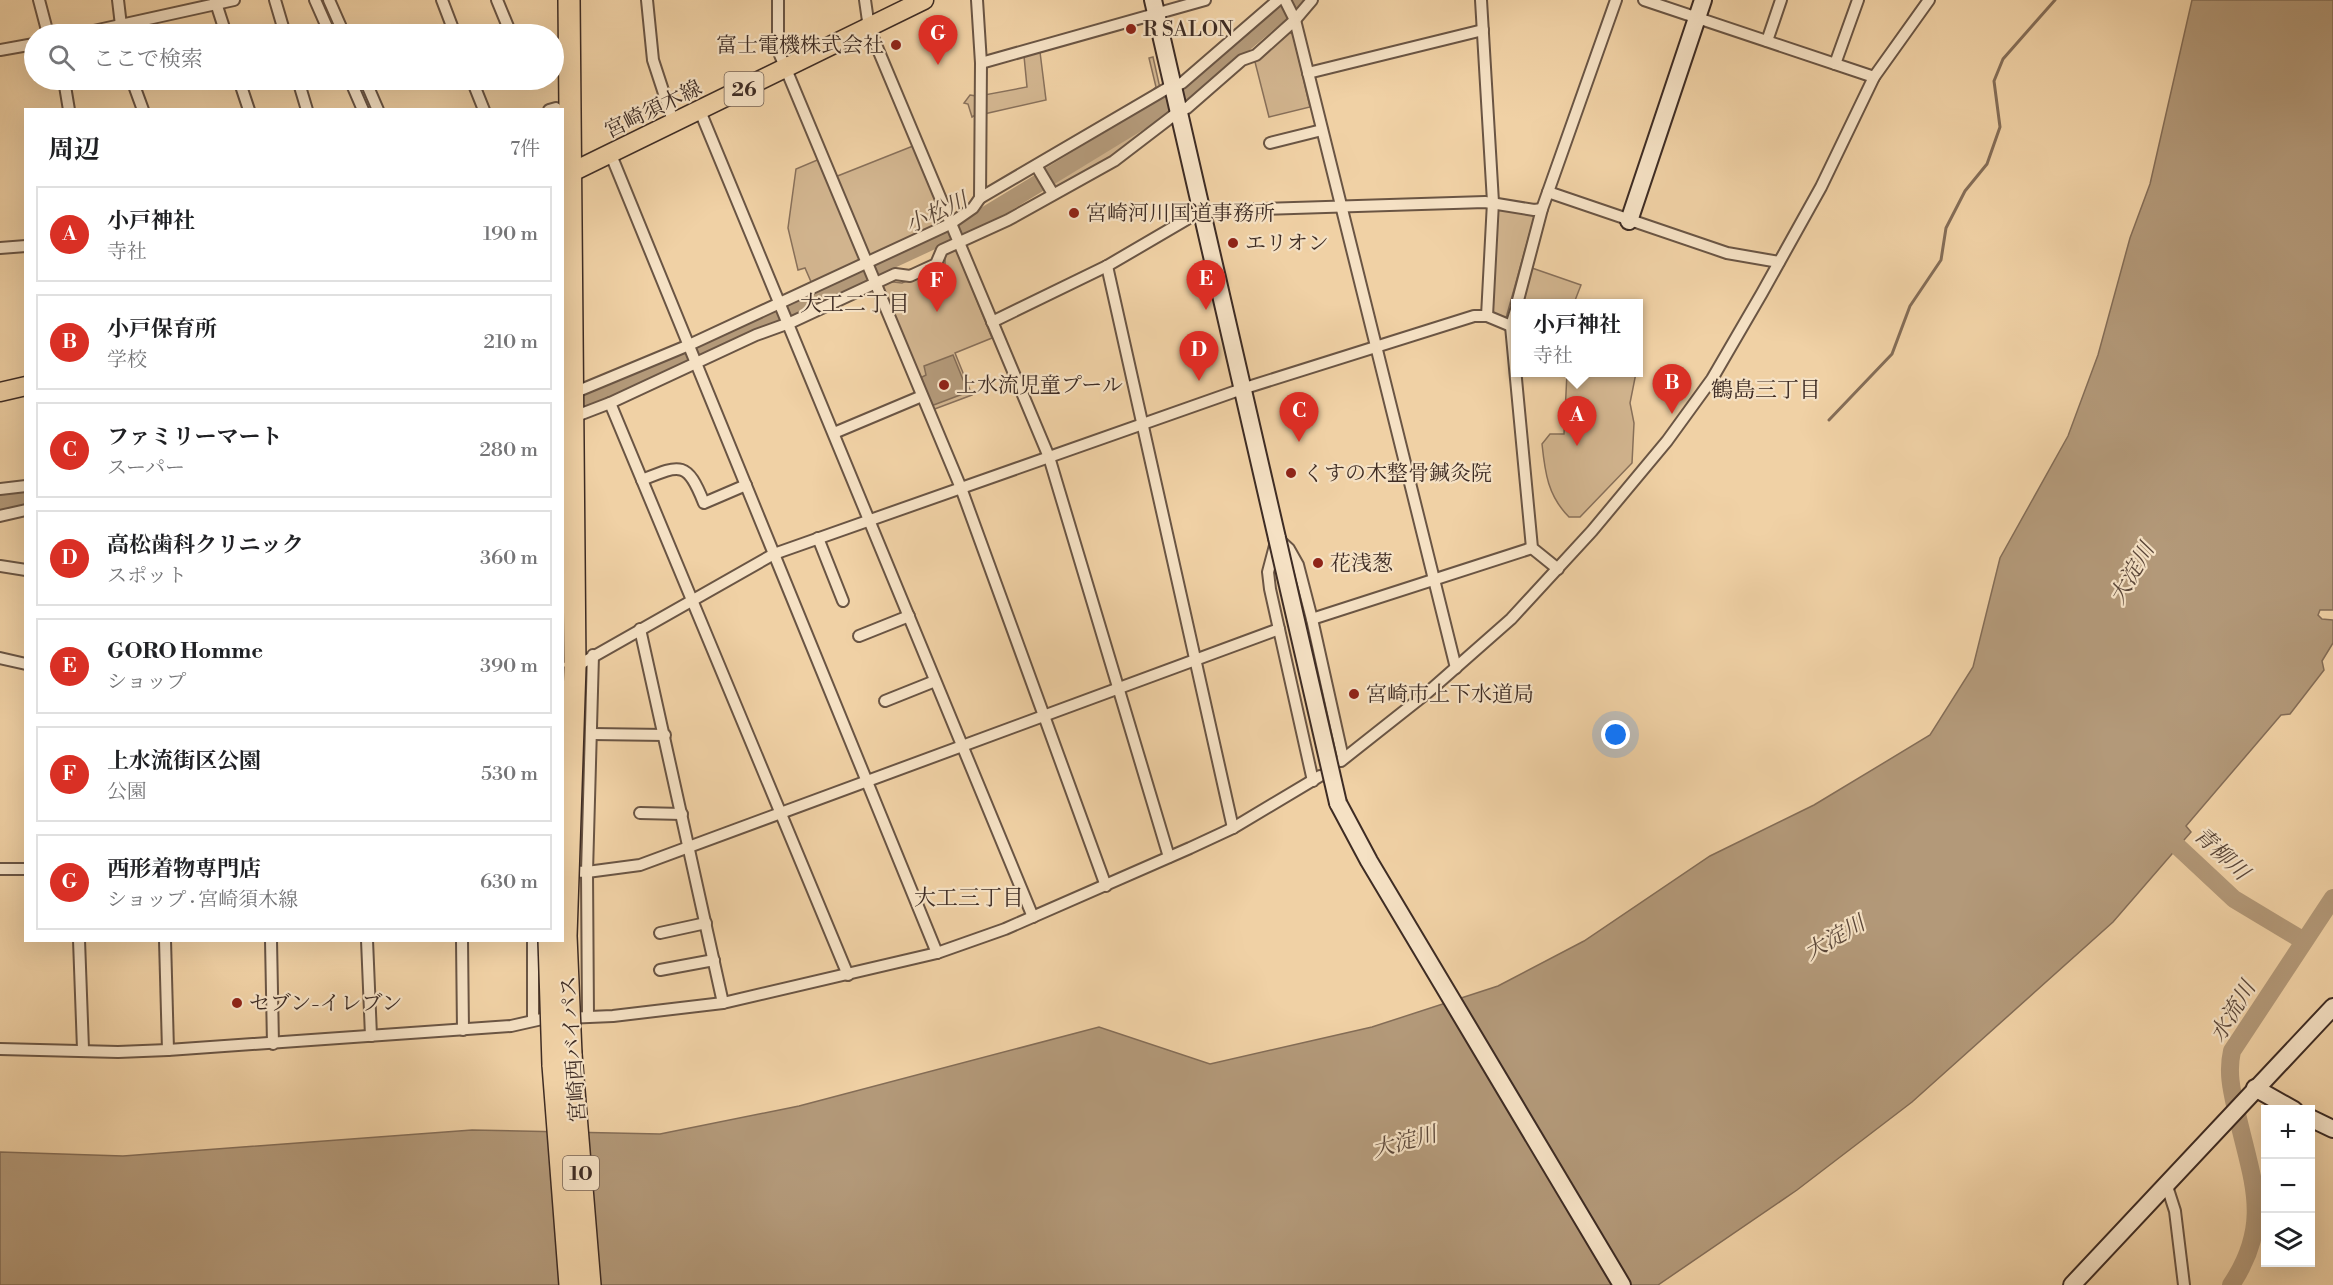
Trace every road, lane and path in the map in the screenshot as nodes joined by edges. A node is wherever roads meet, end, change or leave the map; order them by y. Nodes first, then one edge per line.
1 (39, 0) edge
2 (118, 0) edge
3 (234, 0) edge
4 (275, 0) edge
5 (315, 0) edge
6 (329, 0) edge
7 (442, 0) edge
8 (497, 0) edge
9 (556, 0) edge
10 (569, 0) edge
11 (647, 0) edge
12 (778, 0) edge
13 (865, 0) edge
14 (924, 0) edge
15 (977, 0) edge
16 (1205, 0) edge
17 (1278, 0) edge
18 (1285, 0) edge
19 (1312, 0) edge
20 (1481, 0) edge
21 (1616, 0) edge
22 (1644, 0) edge
23 (1702, 0) edge
24 (1781, 0) edge
25 (1858, 0) edge
26 (1929, 0) edge
27 (216, 2) edge
28 (1155, 6) edge
29 (1697, 17) junction
30 (1295, 20) junction
31 (45, 24) edge
32 (120, 24) edge
33 (141, 24) edge
34 (223, 24) edge
35 (282, 24) edge
36 (326, 24) edge
37 (340, 24) edge
38 (451, 24) edge
39 (507, 24) edge
40 (555, 24) edge
41 (869, 28) junction
42 (1483, 30) junction
43 (1767, 41) junction
44 (24, 46) edge
45 (0, 50) edge
46 (981, 63) junction
47 (1835, 64) junction
48 (786, 67) junction
49 (1308, 73) junction
50 (1874, 77) junction
51 (1173, 89) junction
52 (66, 90) edge
53 (136, 90) edge
54 (243, 90) edge
55 (301, 90) edge
56 (354, 90) edge
57 (369, 90) edge
58 (476, 90) edge
59 (554, 90) edge
60 (69, 108) edge
61 (142, 108) edge
62 (248, 108) edge
63 (306, 108) edge
64 (362, 108) edge
65 (377, 108) edge
66 (483, 108) edge
67 (554, 108) edge
68 (699, 111) junction
69 (1178, 112) junction
70 (674, 124) junction
71 (1322, 130) junction
72 (1270, 143) dead end
73 (611, 155) junction
74 (1037, 167) junction
75 (567, 175) edge
76 (1548, 192) junction
77 (1053, 194) junction
78 (980, 198) junction
79 (1493, 202) junction
80 (1340, 206) junction
81 (1542, 209) junction
82 (1201, 210) junction
83 (1629, 221) junction
84 (951, 224) junction
85 (958, 242) junction
86 (24, 247) edge
87 (0, 248) edge
88 (868, 262) junction
89 (1779, 262) junction
90 (1107, 266) junction
91 (876, 283) junction
92 (1518, 299) edge
93 (779, 303) junction
94 (1487, 316) junction
95 (787, 322) junction
96 (992, 322) junction
97 (1511, 326) edge
98 (689, 345) junction
99 (1376, 347) junction
100 (697, 364) junction
101 (1516, 377) edge
102 (24, 386) edge
103 (1242, 389) junction
104 (0, 392) edge
105 (922, 396) junction
106 (610, 403) junction
107 (570, 407) edge
108 (1143, 424) junction
109 (834, 433) junction
110 (1049, 457) junction
111 (642, 480) junction
112 (746, 485) junction
113 (24, 486) edge
114 (961, 488) junction
115 (0, 489) edge
116 (24, 510) edge
117 (0, 516) edge
118 (869, 520) junction
119 (818, 538) junction
120 (1277, 538) junction
121 (1532, 548) junction
122 (774, 554) junction
123 (0, 566) edge
124 (1558, 569) junction
125 (24, 570) edge
126 (1434, 581) junction
127 (692, 599) junction
128 (843, 601) dead end
129 (909, 616) junction
130 (1312, 619) junction
131 (640, 629) junction
132 (1279, 629) junction
133 (859, 636) dead end
134 (593, 655) junction
135 (0, 658) edge
136 (1196, 660) junction
137 (24, 664) edge
138 (569, 668) edge
139 (1456, 668) junction
140 (935, 681) junction
141 (1118, 689) junction
142 (885, 702) dead end
143 (1042, 717) junction
144 (592, 734) junction
145 (664, 735) junction
146 (963, 746) junction
147 (867, 781) junction
148 (640, 813) dead end
149 (781, 813) junction
150 (682, 814) junction
151 (1233, 828) junction
152 (690, 847) junction
153 (1168, 857) junction
154 (0, 869) edge
155 (24, 869) edge
156 (564, 871) edge
157 (587, 872) junction
158 (1106, 886) junction
159 (1033, 917) junction
160 (706, 923) junction
161 (660, 933) dead end
162 (79, 942) edge
163 (165, 942) edge
164 (271, 942) edge
165 (367, 942) edge
166 (462, 942) edge
167 (533, 942) edge
168 (549, 942) edge
169 (937, 953) junction
170 (714, 960) junction
171 (660, 970) dead end
172 (848, 975) junction
173 (723, 1003) junction
174 (2333, 1007) edge
175 (588, 1017) junction
176 (533, 1020) junction
177 (463, 1029) junction
178 (371, 1036) junction
179 (273, 1044) junction
180 (0, 1049) edge
181 (82, 1049) junction
182 (168, 1050) junction
183 (2251, 1092) junction
184 (2282, 1105) edge
185 (2315, 1120) edge
186 (2333, 1129) edge
187 (2166, 1183) junction
188 (570, 1285) edge
189 (590, 1285) edge
190 (1622, 1285) edge
191 (2072, 1285) edge
192 (2184, 1285) edge

1 - 31 street
2 - 32 street
3 - 27 street
4 - 35 street
5 - 36 street
6 - 37 street
7 - 38 street
8 - 39 street
9 - 40 highway
10 - 75 highway, 10
11 - 70 street
12 - 48 street
13 - 41 street
14 - 41 main road, 宮崎須木線 / 26
15 - 46 street
16 - 28 street
17 - 51 street
18 - 30 street
19 - 30 street
20 - 42 street
21 - 76 street
22 - 29 street
23 - 29 street
24 - 43 street
25 - 47 street
26 - 50 street
27 - 33 street
27 - 34 street
28 - 46 street
28 - 51 street
29 - 43 street
29 - 83 street
30 - 49 street
30 - 69 street
41 - 48 main road, 宮崎須木線 / 26
41 - 84 street
42 - 49 street
42 - 79 street
43 - 47 street
44 - 45 street
46 - 78 street
47 - 50 street
48 - 68 main road, 宮崎須木線 / 26
48 - 88 street
49 - 71 street
50 - 89 street
51 - 69 street
51 - 74 street
52 - 60 street
53 - 61 street
54 - 62 street
55 - 63 street
56 - 64 street
57 - 65 street
58 - 66 street
59 - 67 highway
68 - 70 main road, 宮崎須木線 / 26
68 - 93 street
69 - 77 street
69 - 82 street
70 - 73 main road, 宮崎須木線 / 26
71 - 72 street
71 - 80 street
73 - 75 main road, 宮崎須木線 / 26
73 - 98 street
74 - 77 street
74 - 78 street
75 - 107 highway, 10
76 - 81 street
76 - 83 street
77 - 85 street
78 - 84 street
79 - 80 street
79 - 81 street
79 - 94 street
80 - 82 street
80 - 99 street
81 - 92 street
82 - 90 street
82 - 103 street
83 - 89 street
84 - 85 street
84 - 88 street
85 - 91 street
85 - 96 street
86 - 87 street
88 - 91 street
88 - 93 street
89 - 124 street
90 - 96 street
90 - 108 street
91 - 95 street
91 - 105 street
93 - 95 street
93 - 98 street
94 - 97 street
94 - 99 street
95 - 100 street
95 - 109 street
96 - 110 street
98 - 100 street
98 - 107 street
99 - 103 street
99 - 126 street
100 - 106 street
100 - 112 street
101 - 121 street
102 - 104 main road
103 - 108 street
103 - 120 street
105 - 109 street
105 - 114 street
106 - 107 street
106 - 111 street
107 - 138 highway, 宮崎西バイパス / 10
108 - 110 street
108 - 136 street
109 - 118 street
110 - 114 street
110 - 141 street
111 - 112 street
111 - 127 street
112 - 122 street
113 - 115 street
114 - 118 street
114 - 143 street
116 - 117 street
118 - 119 street
118 - 129 street
119 - 122 street
119 - 128 street
120 - 130 street
120 - 132 street
120 - 190 street, bridge
121 - 124 street
121 - 126 street
122 - 127 street
122 - 147 street
123 - 125 street
124 - 139 street
126 - 130 street
126 - 139 street
127 - 131 street
127 - 149 street
129 - 133 street
129 - 140 street
130 - 139 street
131 - 134 street
131 - 145 street
132 - 136 street
132 - 151 street
134 - 138 street
134 - 144 street
135 - 137 street
136 - 141 street
136 - 151 street
138 - 189 highway, 宮崎西バイパス / 10, bridge
140 - 142 street
140 - 146 street
141 - 143 street
141 - 153 street
143 - 146 street
143 - 158 street
144 - 145 street
144 - 157 street
145 - 150 street
146 - 147 street
146 - 159 street
147 - 149 street
147 - 169 street
148 - 150 street
149 - 152 street
149 - 172 street
150 - 152 street
151 - 153 street
152 - 157 street
152 - 160 street
153 - 158 street
154 - 155 street
156 - 157 street
157 - 175 street
158 - 159 street
159 - 169 street
160 - 161 street
160 - 170 street
162 - 181 street
163 - 182 street
164 - 179 street
165 - 178 street
166 - 177 street
167 - 176 street
168 - 188 highway, 宮崎西バイパス / 10, bridge
169 - 172 street
170 - 171 street
170 - 173 street
172 - 173 street
173 - 175 street
174 - 183 street
175 - 176 street
176 - 177 street
177 - 178 street
178 - 179 street
179 - 182 street
180 - 181 street
181 - 182 street
183 - 184 street
183 - 187 street
185 - 186 street
187 - 191 street
187 - 192 street

